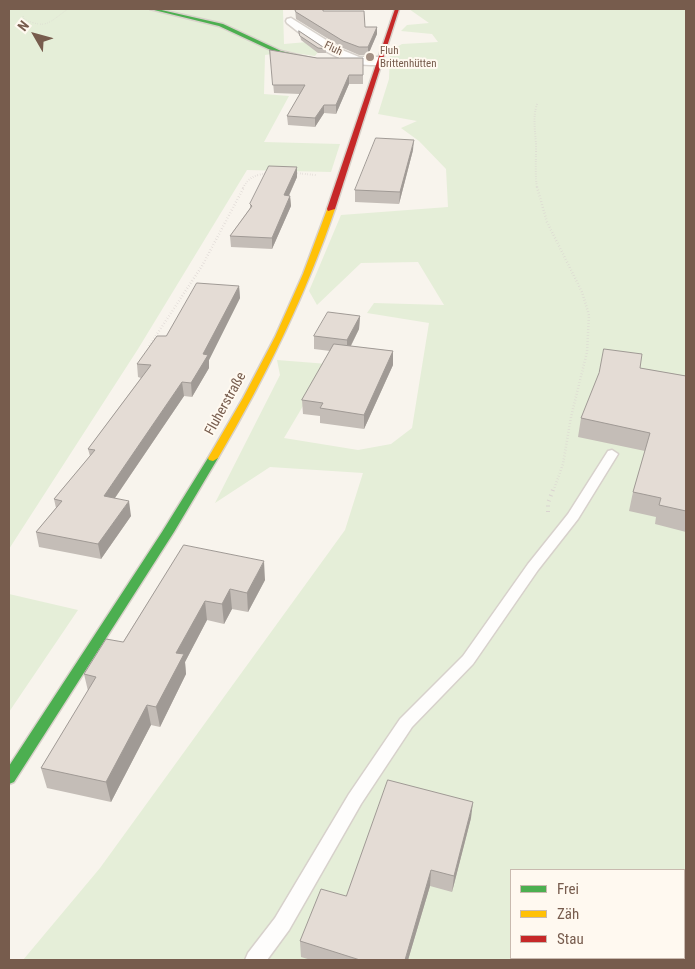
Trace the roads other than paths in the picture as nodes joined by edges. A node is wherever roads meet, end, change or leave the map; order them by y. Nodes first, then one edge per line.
1 (152, 9) edge
2 (397, 9) edge
3 (291, 21) dead end
4 (357, 60) junction
5 (380, 61) junction
6 (612, 454) dead end
7 (9, 778) edge
8 (255, 960) edge

1 - 4 street
2 - 5 street, Fluherstraße
3 - 4 street, Fluh
4 - 5 street, Fluh
5 - 7 street, Fluherstraße
6 - 8 lane

